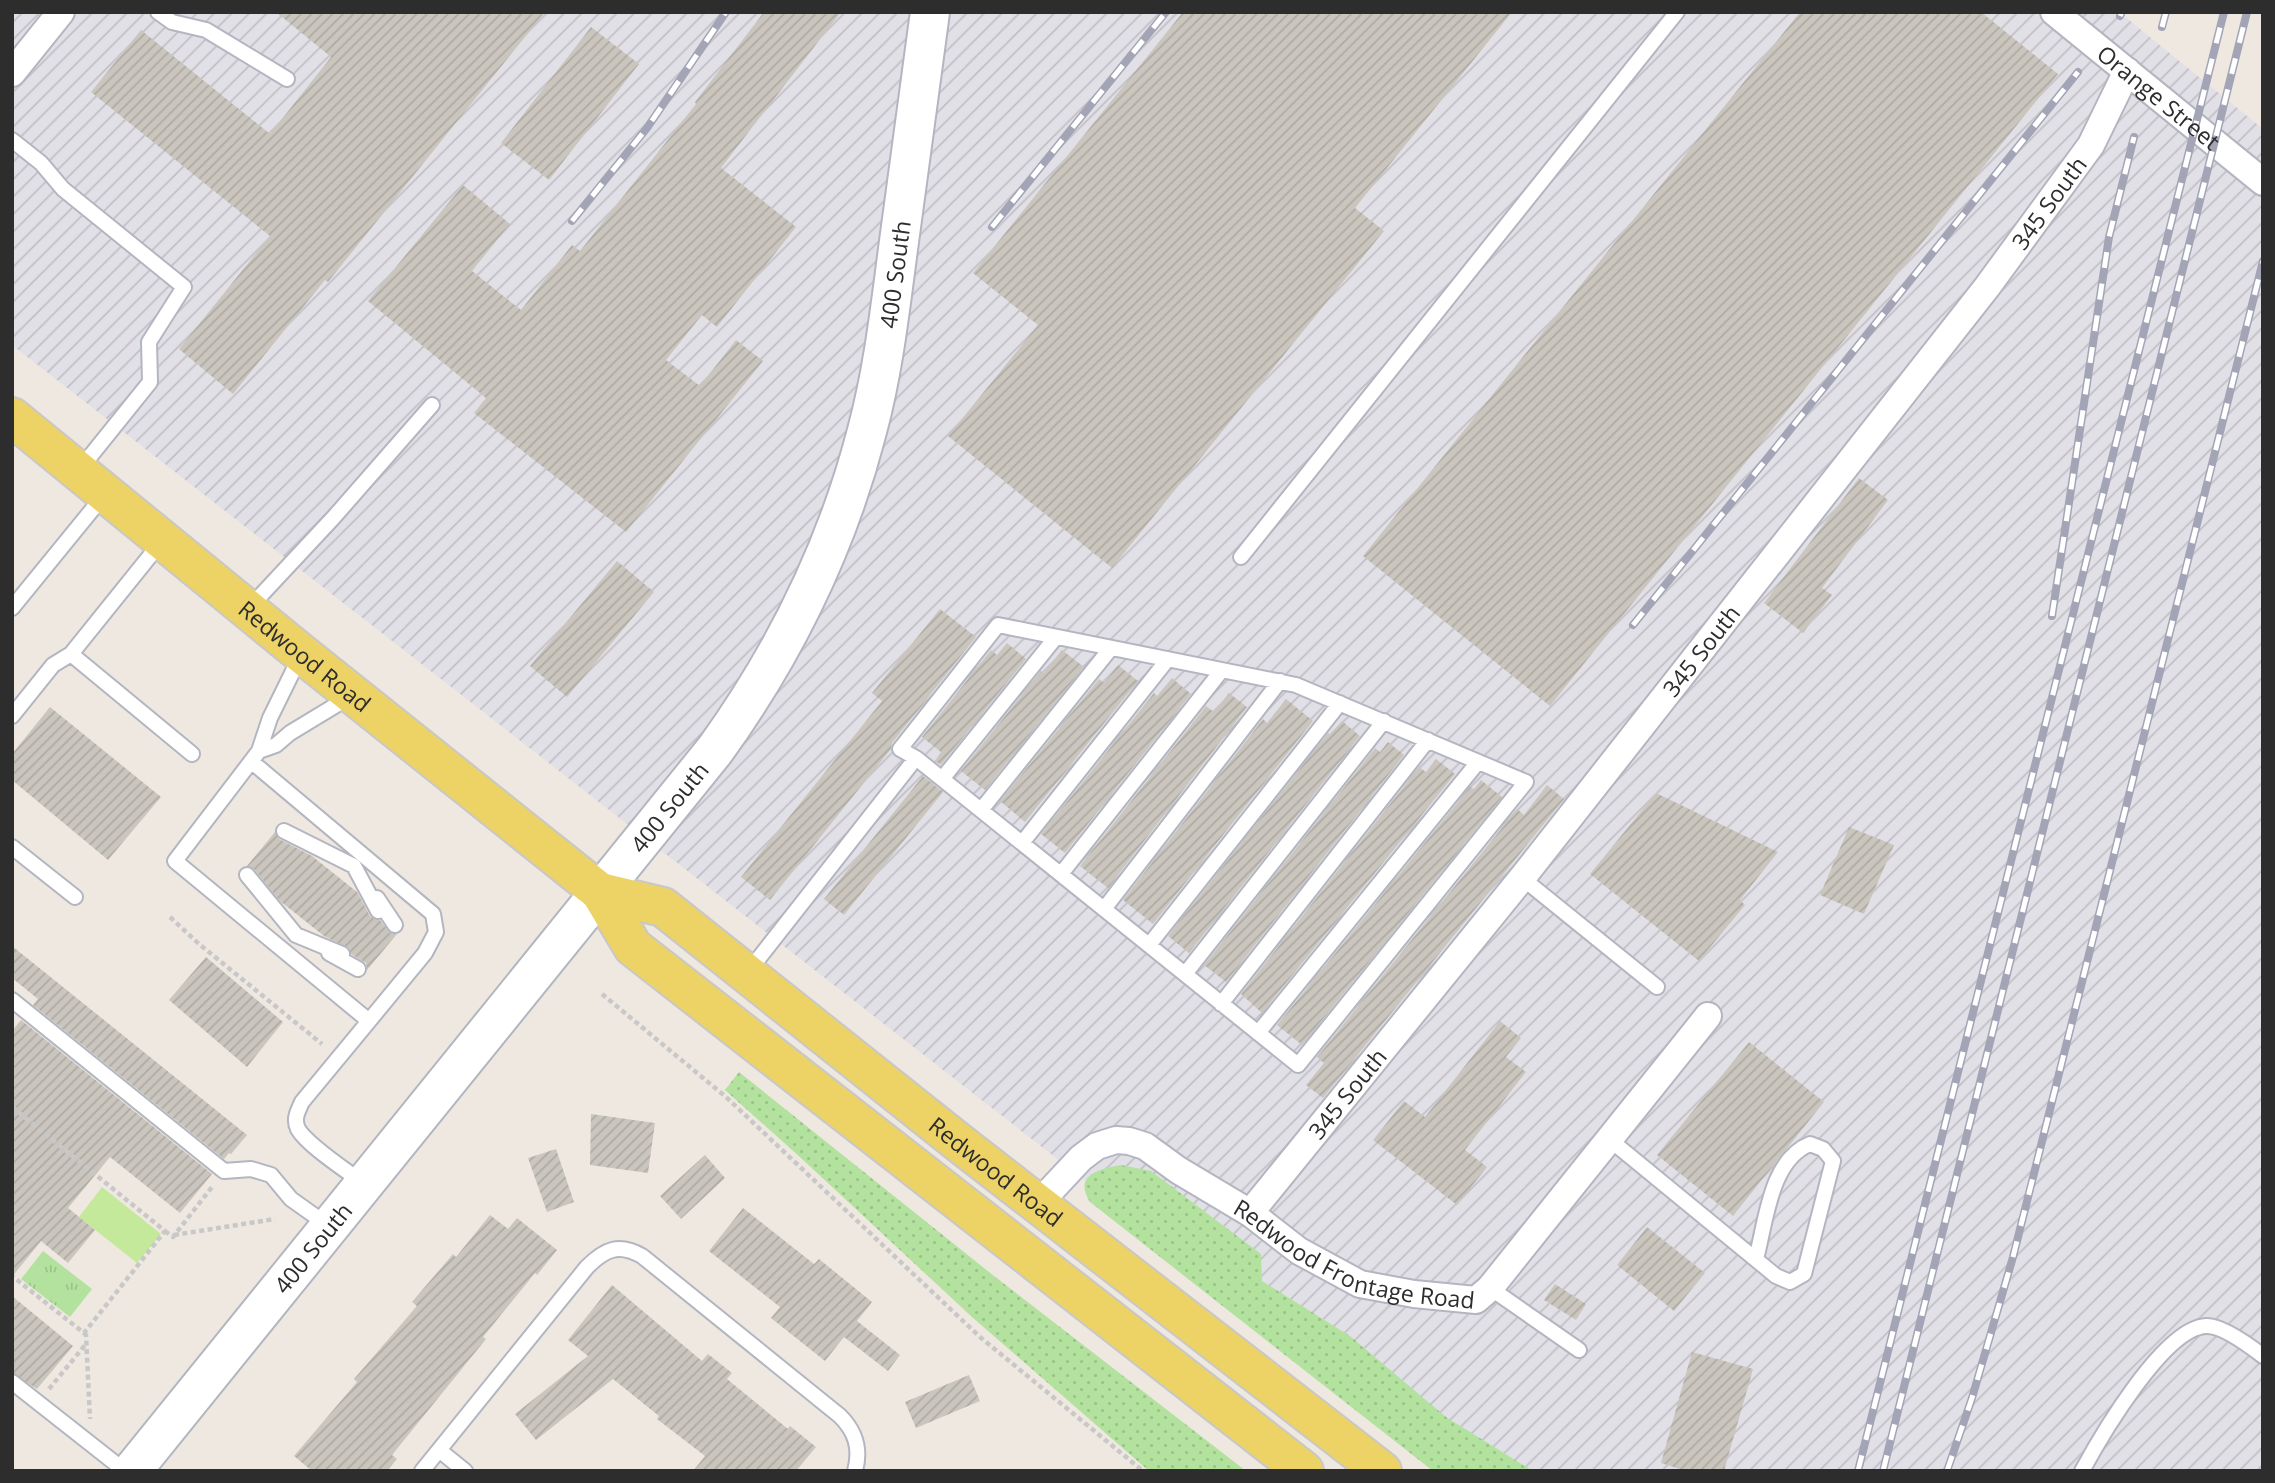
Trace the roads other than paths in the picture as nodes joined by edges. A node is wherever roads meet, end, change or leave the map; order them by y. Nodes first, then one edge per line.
1 (61, 12) edge
2 (158, 12) edge
3 (930, 12) edge
4 (1676, 12) edge
5 (2054, 12) edge
6 (2127, 71) junction
7 (12, 73) edge
8 (287, 79) dead end
9 (12, 140) edge
10 (2263, 182) edge
11 (432, 405) dead end
12 (12, 417) edge
13 (92, 482) junction
14 (163, 540) junction
15 (1241, 556) dead end
16 (12, 608) edge
17 (248, 609) junction
18 (1056, 637) junction
19 (1111, 648) junction
20 (71, 653) junction
21 (302, 654) junction
22 (1168, 659) junction
23 (1222, 670) junction
24 (1279, 681) junction
25 (353, 695) junction
26 (1340, 703) junction
27 (12, 716) edge
28 (1384, 722) junction
29 (1428, 740) junction
30 (191, 754) dead end
31 (255, 756) junction
32 (916, 758) junction
33 (1478, 762) junction
34 (942, 779) junction
35 (981, 810) junction
36 (284, 831) dead end
37 (1022, 844) junction
38 (301, 846) dead end
39 (12, 847) edge
40 (358, 861) junction
41 (327, 866) dead end
42 (1061, 874) junction
43 (247, 875) dead end
44 (1522, 878) junction
45 (264, 890) dead end
46 (352, 890) dead end
47 (600, 892) junction
48 (75, 897) dead end
49 (1104, 909) junction
50 (290, 911) dead end
51 (378, 911) dead end
52 (395, 925) dead end
53 (316, 934) dead end
54 (296, 935) junction
55 (1149, 945) junction
56 (285, 950) junction
57 (342, 954) dead end
58 (358, 970) dead end
59 (747, 973) junction
60 (1185, 974) junction
61 (1657, 987) dead end
62 (12, 1000) edge
63 (1221, 1003) junction
64 (1708, 1016) dead end
65 (369, 1021) junction
66 (1258, 1033) junction
67 (1609, 1139) junction
68 (364, 1184) junction
69 (1038, 1204) junction
70 (1250, 1213) junction
71 (329, 1227) junction
72 (1756, 1259) junction
73 (1490, 1288) junction
74 (1579, 1350) dead end
75 (2263, 1356) edge
76 (12, 1382) edge
77 (439, 1450) junction
78 (125, 1471) edge
79 (132, 1471) edge
80 (422, 1471) edge
81 (465, 1471) edge
82 (855, 1471) edge
83 (1304, 1471) edge
84 (1382, 1471) edge
85 (2082, 1471) edge

1 - 7 street
2 - 8 lane
3 - 47 street, 400 South
4 - 15 lane
5 - 6 street, Orange Street
6 - 10 street, Orange Street
6 - 44 street, 345 South
9 - 13 lane
11 - 17 lane
12 - 13 main road, Redwood Road
13 - 14 main road, Redwood Road
13 - 16 lane
14 - 17 main road, Redwood Road
14 - 20 lane
17 - 21 main road, Redwood Road
18 - 19 lane
18 - 32 lane
18 - 34 lane
19 - 22 lane
19 - 35 lane
20 - 27 lane
20 - 30 lane
21 - 25 main road, Redwood Road
21 - 31 lane
22 - 23 lane
22 - 37 lane
23 - 24 lane
23 - 42 lane
24 - 26 lane
24 - 49 lane
25 - 31 lane
25 - 47 main road, Redwood Road
26 - 28 lane
26 - 55 lane
28 - 29 lane
28 - 60 lane
29 - 33 lane
29 - 63 lane
31 - 40 lane
31 - 56 lane
32 - 34 lane
32 - 59 lane
33 - 66 lane
33 - 66 lane
34 - 35 lane
35 - 37 lane
36 - 40 lane
37 - 42 lane
38 - 40 lane
39 - 48 lane
40 - 41 lane
40 - 46 lane
40 - 51 lane
40 - 52 lane
40 - 65 lane
42 - 49 lane
43 - 54 lane
44 - 61 lane
44 - 70 street, 345 South
45 - 54 lane
47 - 59 main road, Redwood Road
47 - 68 street, 400 South
47 - 83 main road, Redwood Road
49 - 55 lane
50 - 54 lane
53 - 54 lane
54 - 56 lane
54 - 57 lane
54 - 58 lane
55 - 60 lane
56 - 65 lane
59 - 69 main road, Redwood Road
60 - 63 lane
62 - 71 lane
63 - 66 lane
64 - 67 street, Redwood Frontage Road
65 - 68 lane
67 - 72 lane
67 - 73 street, Redwood Frontage Road
68 - 71 street, 400 South
69 - 70 street, Redwood Frontage Road
69 - 84 main road, Redwood Road
70 - 73 street, Redwood Frontage Road
71 - 79 street, 400 South
72 - 72 lane
73 - 74 lane
75 - 85 lane
76 - 78 lane
77 - 80 lane
77 - 81 lane
77 - 82 lane

